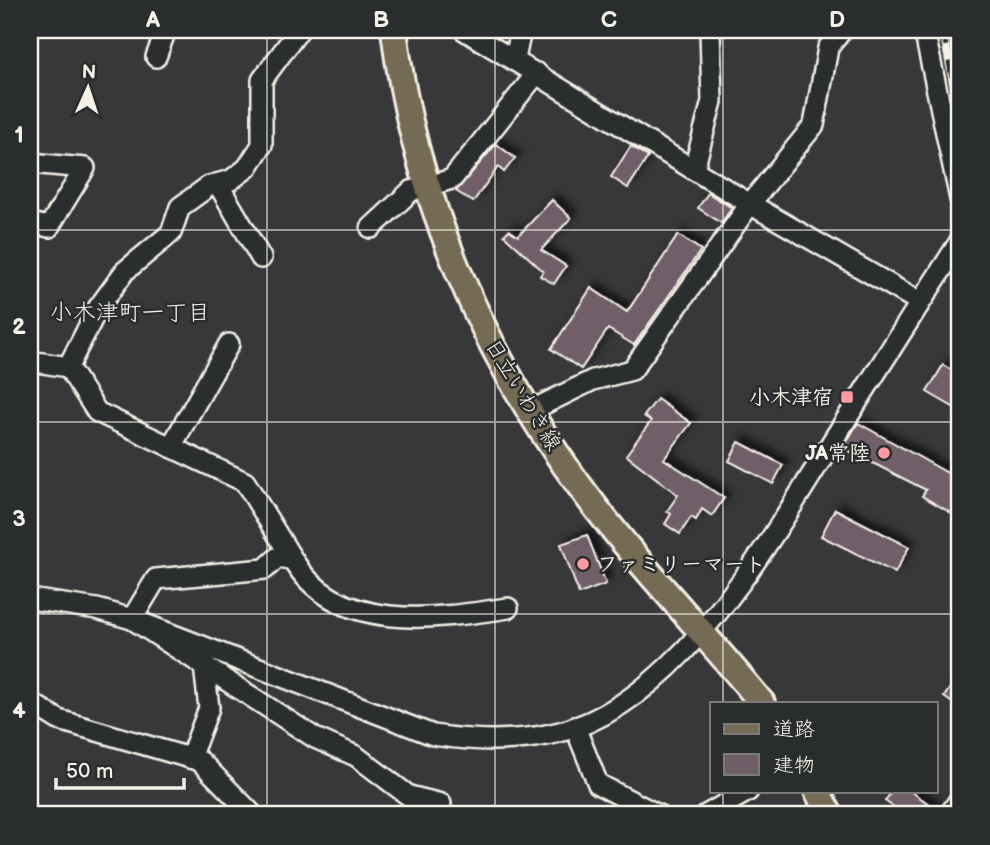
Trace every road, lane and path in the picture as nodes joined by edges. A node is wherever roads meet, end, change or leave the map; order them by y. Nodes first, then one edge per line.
1 (166, 30) edge
2 (299, 30) edge
3 (394, 30) edge
4 (464, 30) edge
5 (521, 30) edge
6 (710, 30) edge
7 (842, 30) edge
8 (924, 30) edge
9 (156, 57) dead end
10 (514, 59) junction
11 (537, 73) junction
12 (30, 163) edge
13 (694, 169) junction
14 (218, 184) junction
15 (428, 185) junction
16 (960, 199) edge
17 (750, 204) junction
18 (30, 223) edge
19 (372, 228) dead end
20 (960, 241) edge
21 (261, 258) dead end
22 (920, 302) junction
23 (229, 344) dead end
24 (30, 361) edge
25 (68, 367) junction
26 (528, 412) junction
27 (171, 447) junction
28 (293, 561) junction
29 (30, 599) edge
30 (508, 608) dead end
31 (132, 619) junction
32 (701, 632) junction
33 (204, 666) junction
34 (30, 702) edge
35 (761, 702) edge
36 (575, 727) junction
37 (190, 758) junction
38 (746, 792) edge
39 (818, 792) edge
40 (960, 799) edge
41 (441, 804) dead end
42 (253, 815) edge
43 (658, 815) edge
44 (706, 815) edge
45 (830, 815) edge
46 (949, 815) edge

1 - 9 street
2 - 14 street
3 - 15 main road, 日立いわき線
4 - 10 street
5 - 10 street
6 - 13 street
7 - 17 street
8 - 16 street
10 - 11 street
11 - 13 street
11 - 15 street
12 - 18 street
13 - 17 street
14 - 21 street
14 - 25 street
15 - 19 street
15 - 26 main road, 日立いわき線
17 - 22 street
17 - 26 street
20 - 22 street
22 - 32 street
23 - 27 street
24 - 25 street
25 - 27 street
26 - 32 main road, 日立いわき線
27 - 28 street
28 - 30 street
28 - 31 street
29 - 31 street
31 - 33 street
31 - 36 street
32 - 35 main road, 日立いわき線
32 - 36 street
33 - 37 street
33 - 41 street
34 - 37 street
36 - 43 street
37 - 42 street
38 - 44 street
39 - 45 main road
40 - 46 street

